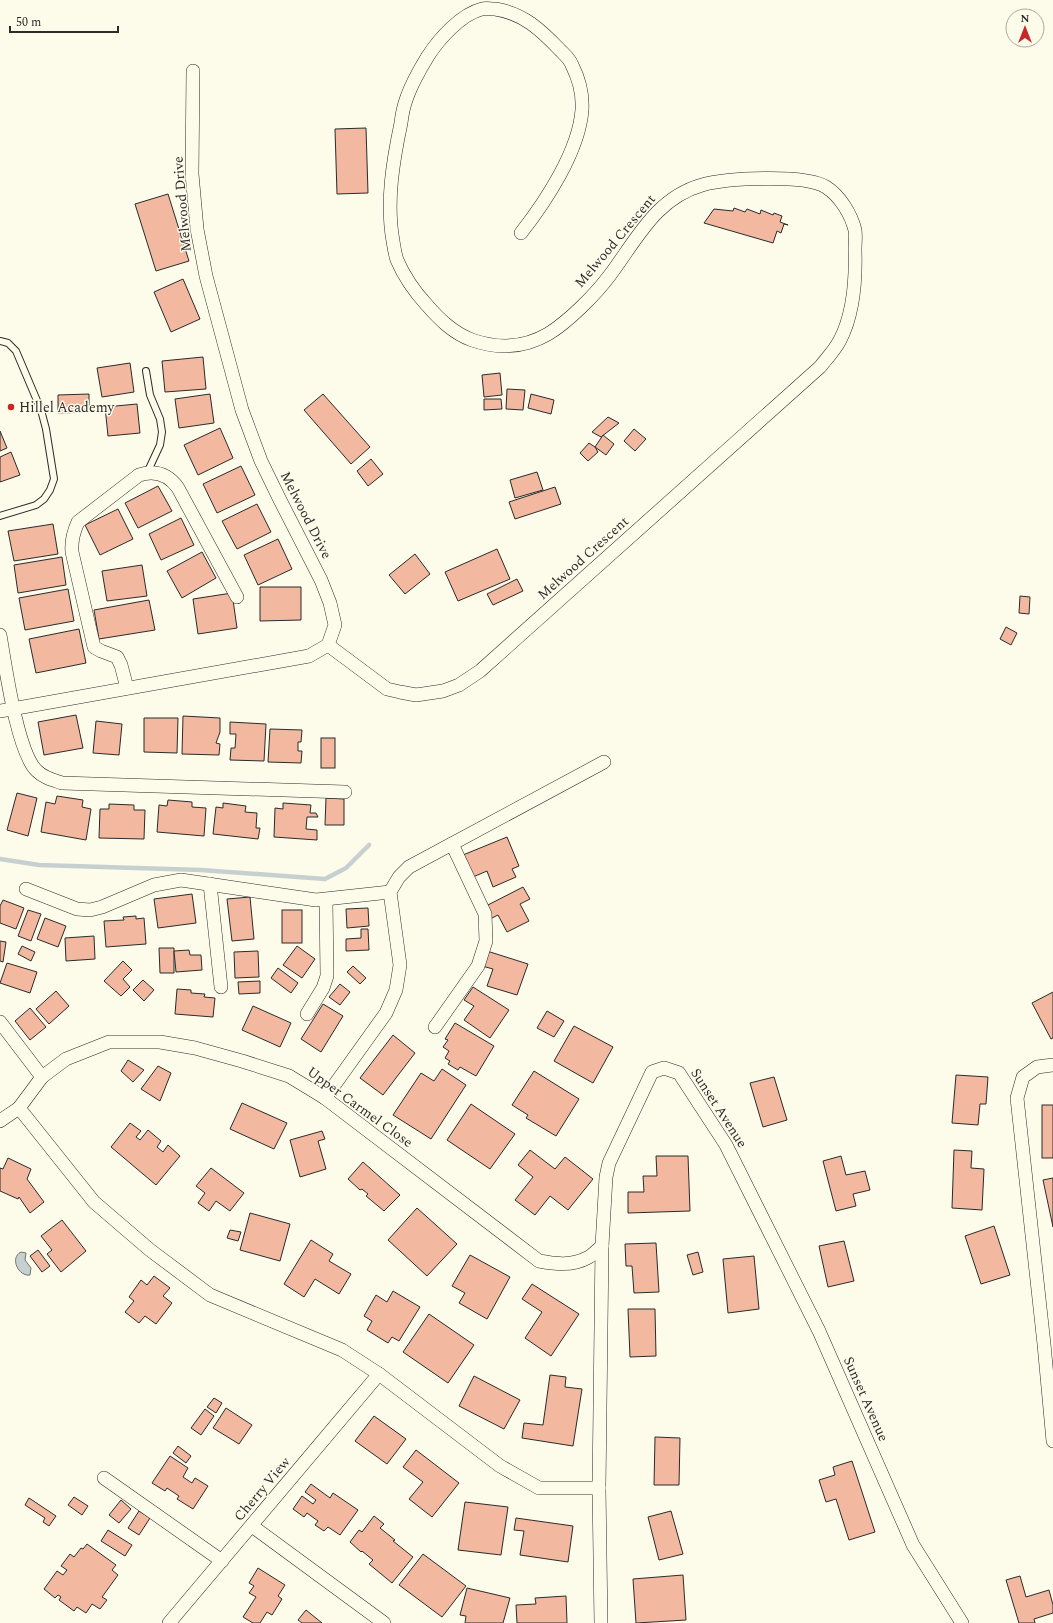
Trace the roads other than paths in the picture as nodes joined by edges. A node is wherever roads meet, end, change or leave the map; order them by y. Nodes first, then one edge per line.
1 (193, 71) dead end
2 (521, 233) dead end
3 (0, 341) edge
4 (146, 372) dead end
5 (147, 473) junction
6 (0, 516) edge
7 (237, 597) dead end
8 (0, 635) edge
9 (328, 645) junction
10 (127, 688) junction
11 (13, 709) junction
12 (0, 711) edge
13 (604, 762) dead end
14 (345, 792) dead end
15 (452, 844) junction
16 (210, 884) junction
17 (26, 889) dead end
18 (390, 892) junction
19 (326, 900) junction
20 (221, 987) dead end
21 (307, 1014) dead end
22 (0, 1022) edge
23 (435, 1027) dead end
24 (1053, 1065) edge
25 (42, 1077) junction
26 (325, 1098) junction
27 (19, 1108) junction
28 (0, 1121) edge
29 (602, 1246) junction
30 (379, 1374) junction
31 (1053, 1441) edge
32 (104, 1478) dead end
33 (599, 1488) junction
34 (252, 1526) junction
35 (222, 1561) junction
36 (169, 1623) edge
37 (384, 1623) edge
38 (601, 1623) edge
39 (962, 1623) edge

1 - 9 street, Melwood Drive
2 - 9 street, Melwood Crescent
3 - 6 lane
4 - 5 lane
5 - 7 street
5 - 10 street
8 - 11 street
9 - 10 street
10 - 11 street
11 - 12 street
11 - 14 street
13 - 15 street
15 - 18 street
15 - 23 street
16 - 17 street
16 - 19 street
16 - 20 street
18 - 19 street
18 - 26 street
19 - 21 street
22 - 25 street
24 - 31 street
25 - 26 street, Upper Carmel Close
25 - 27 street, Upper Carmel Close
26 - 29 street, Upper Carmel Close
27 - 28 street, Upper Carmel Close
27 - 30 street
29 - 33 street, Sunset Avenue
29 - 39 street, Sunset Avenue
30 - 33 street
30 - 34 street, Cherry View
32 - 35 street
33 - 38 street, Sunset Avenue
34 - 35 street, Cherry View
34 - 37 street
35 - 36 street, Cherry View

